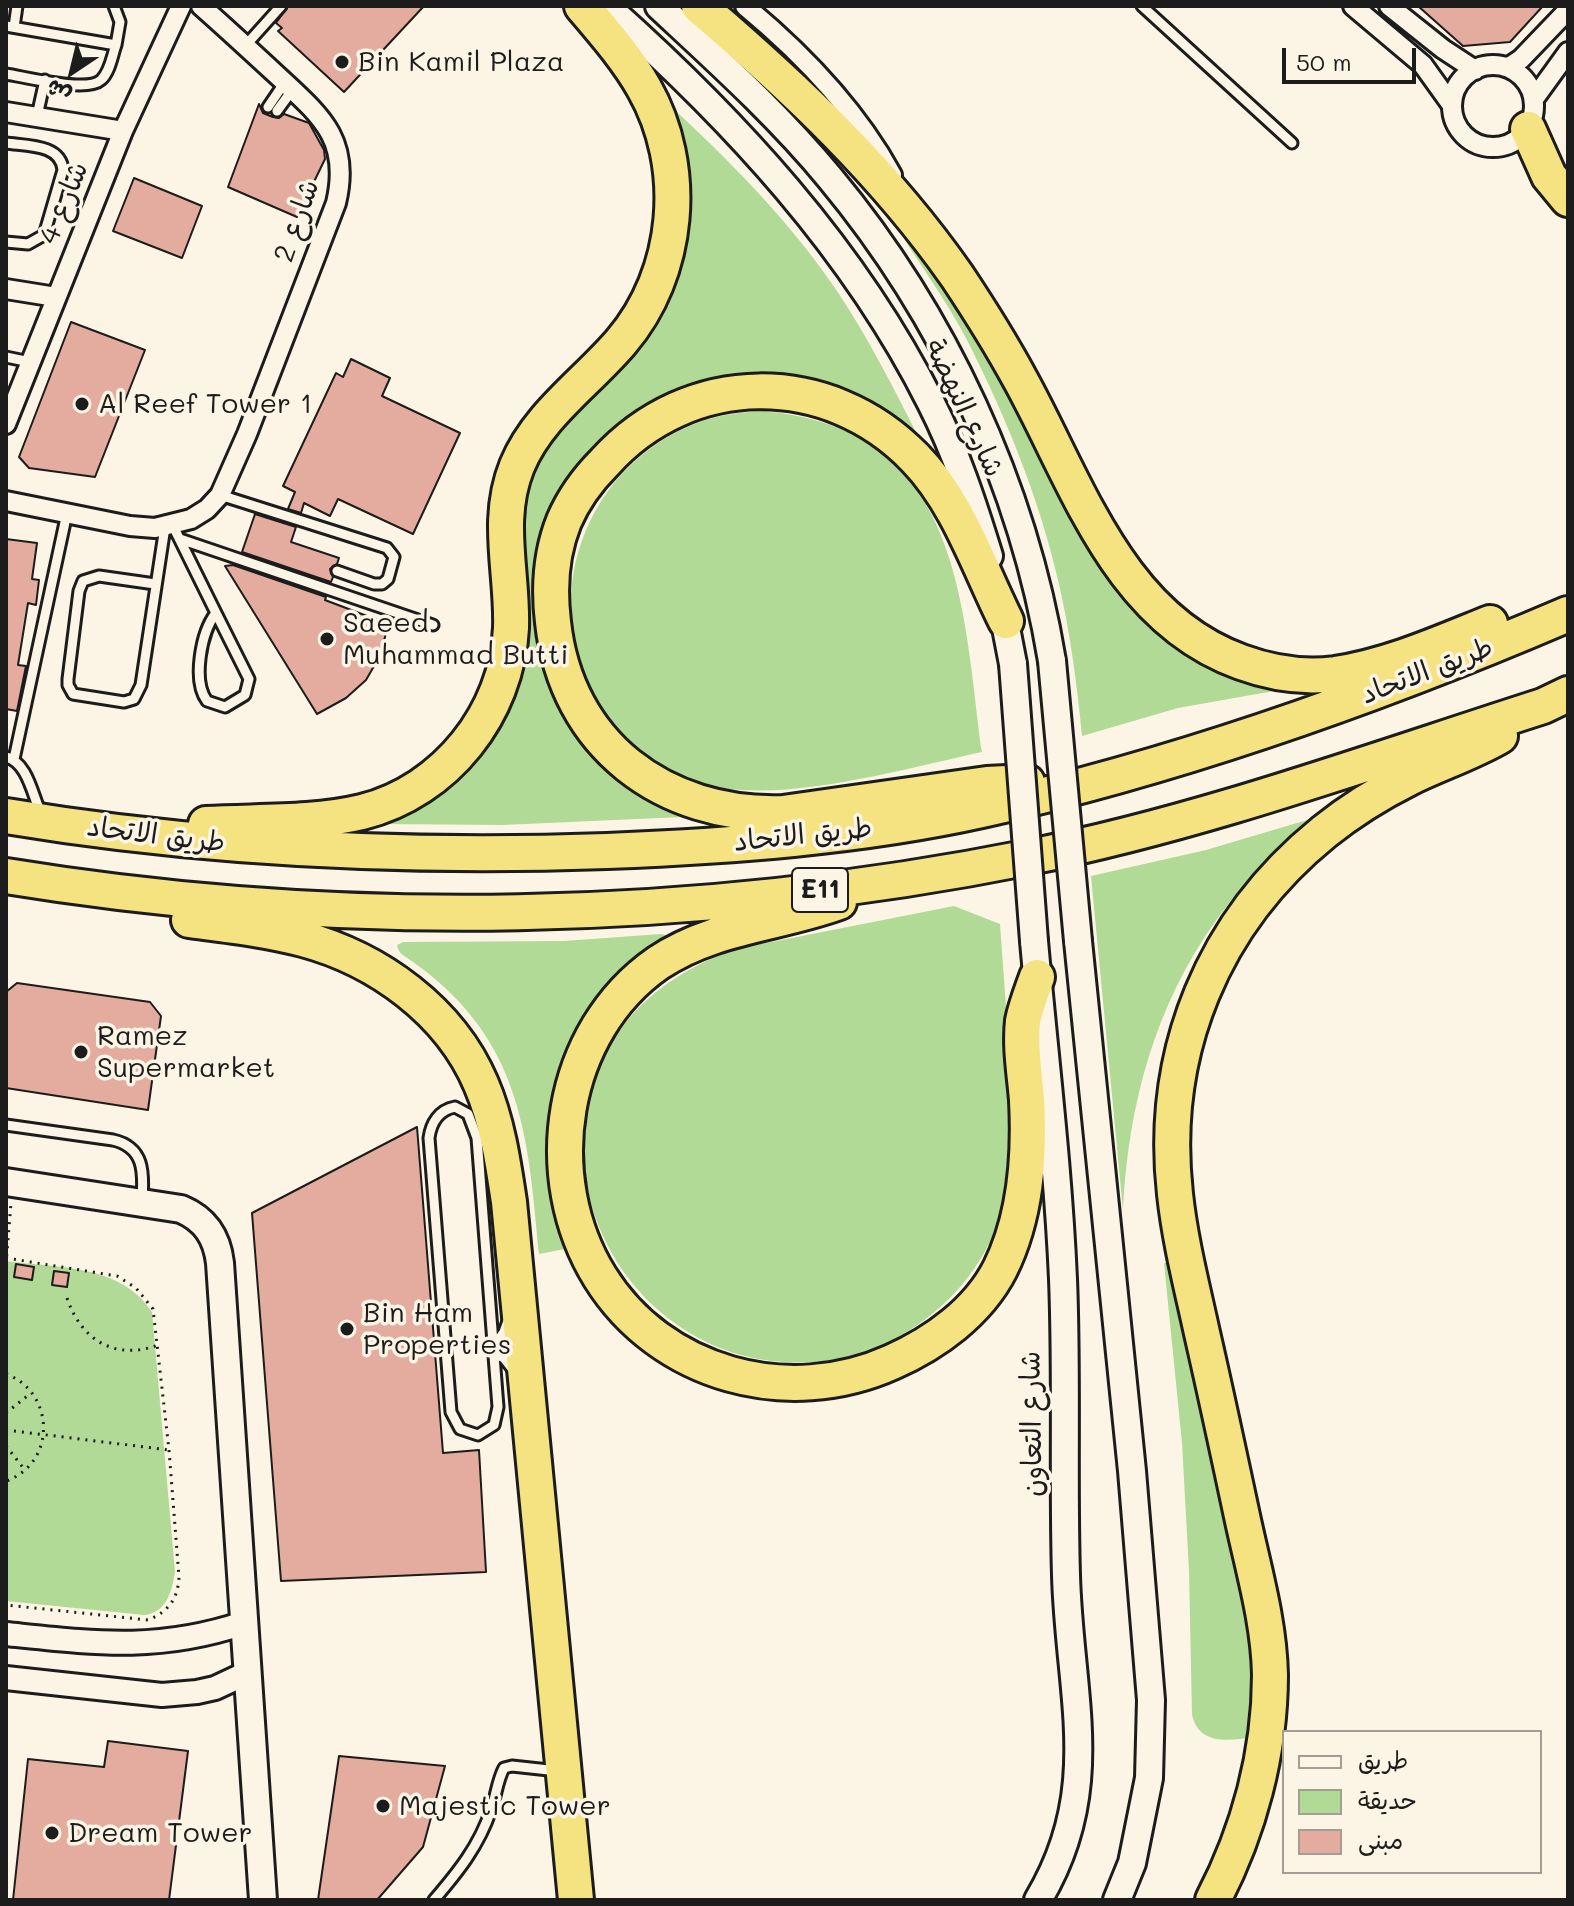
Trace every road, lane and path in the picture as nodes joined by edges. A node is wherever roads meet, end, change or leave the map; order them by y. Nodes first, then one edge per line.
1 (17, 6) edge
2 (114, 6) edge
3 (181, 6) edge
4 (281, 6) edge
5 (554, 6) edge
6 (582, 6) edge
7 (606, 6) edge
8 (659, 6) edge
9 (699, 6) edge
10 (745, 6) edge
11 (1142, 6) edge
12 (1353, 6) edge
13 (1389, 6) edge
14 (205, 7) edge
15 (1568, 10) edge
16 (763, 14) edge
17 (10, 26) edge
18 (116, 45) junction
19 (246, 45) junction
20 (1568, 52) edge
21 (1509, 67) junction
22 (1475, 70) junction
23 (6, 74) edge
24 (45, 80) junction
25 (289, 86) junction
26 (1451, 104) junction
27 (272, 109) dead end
28 (6, 112) edge
29 (1531, 114) junction
30 (37, 116) junction
31 (123, 131) junction
32 (6, 143) edge
33 (1292, 143) dead end
34 (1568, 199) edge
35 (906, 207) junction
36 (670, 232) junction
37 (6, 242) edge
38 (6, 289) edge
39 (56, 297) junction
40 (6, 357) edge
41 (30, 362) junction
42 (6, 424) edge
43 (220, 495) junction
44 (6, 501) edge
45 (67, 513) junction
46 (173, 531) junction
47 (337, 571) dead end
48 (155, 584) junction
49 (1568, 591) edge
50 (216, 613) junction
51 (1568, 614) edge
52 (1006, 621) junction
53 (433, 625) dead end
54 (1555, 700) edge
55 (10, 758) edge
56 (1115, 776) junction
57 (6, 816) edge
58 (44, 822) junction
59 (105, 829) junction
60 (6, 876) edge
61 (911, 877) junction
62 (75, 887) junction
63 (1034, 941) joint
64 (1037, 977) junction
65 (6, 1125) edge
66 (9, 1182) edge
67 (142, 1202) junction
68 (6, 1258) edge
69 (514, 1259) junction
70 (6, 1264) edge
71 (67, 1298) dead end
72 (158, 1345) junction
73 (493, 1350) junction
74 (6, 1374) edge
75 (32, 1393) junction
76 (6, 1413) edge
77 (530, 1417) junction
78 (6, 1430) edge
79 (44, 1434) junction
80 (6, 1446) edge
81 (169, 1450) junction
82 (25, 1470) junction
83 (6, 1481) edge
84 (6, 1605) edge
85 (244, 1623) junction
86 (6, 1634) edge
87 (247, 1673) junction
88 (6, 1678) edge
89 (565, 1771) junction
90 (263, 1900) edge
91 (434, 1900) edge
92 (576, 1900) edge
93 (1038, 1900) edge
94 (1117, 1900) edge
95 (1213, 1900) edge

1 - 17 lane
2 - 18 lane
3 - 31 street, شارع 4
4 - 19 lane
5 - 36 highway
6 - 36 highway
7 - 52 main road, شارع النهضة
8 - 94 main road, شارع النهضة, bridge
9 - 35 highway
10 - 16 street
11 - 33 lane
12 - 26 street
13 - 22 street
14 - 19 street, شارع 2
15 - 21 street
16 - 35 street
17 - 18 lane
18 - 24 lane
19 - 25 street, شارع 2
20 - 29 street
21 - 22 street
21 - 29 street
22 - 26 street
23 - 24 lane
24 - 30 lane
25 - 27 lane
25 - 43 street, شارع 2
26 - 29 street
28 - 30 street
29 - 34 highway
30 - 31 street
31 - 39 street, شارع 4
32 - 37 lane
35 - 49 highway
36 - 59 highway
38 - 39 street
39 - 41 street, شارع 4
40 - 41 lane
41 - 42 street, شارع 4
43 - 46 street
43 - 47 lane
44 - 45 street
45 - 46 street
45 - 55 lane
46 - 48 lane
46 - 50 lane
46 - 53 lane
48 - 48 lane
50 - 50 lane
51 - 56 highway, طريق الاتحاد / E11
52 - 56 highway
52 - 63 main road, شارع النهضة, bridge
54 - 61 highway, طريق الاتحاد / E11
54 - 95 highway
55 - 58 lane
56 - 59 highway, طريق الاتحاد / E11
57 - 58 highway, طريق الاتحاد / E11
58 - 59 highway, طريق الاتحاد / E11
60 - 62 highway, طريق الاتحاد / E11
61 - 62 highway, طريق الاتحاد / E11
61 - 64 highway
62 - 69 highway
63 - 64 main road, شارع التعاون
64 - 93 main road, شارع التعاون
65 - 67 lane
66 - 67 main road
66 - 68 path
67 - 85 main road
68 - 70 path
68 - 72 path
69 - 73 lane
69 - 77 highway
71 - 72 path
72 - 81 path
73 - 73 lane
73 - 77 lane
74 - 75 path
75 - 76 path
75 - 79 path
77 - 89 highway
78 - 79 path
79 - 81 path
79 - 82 path
80 - 82 path
81 - 84 path
82 - 83 path
85 - 86 street
85 - 87 main road
87 - 88 street
87 - 90 main road
89 - 91 lane
89 - 92 highway

